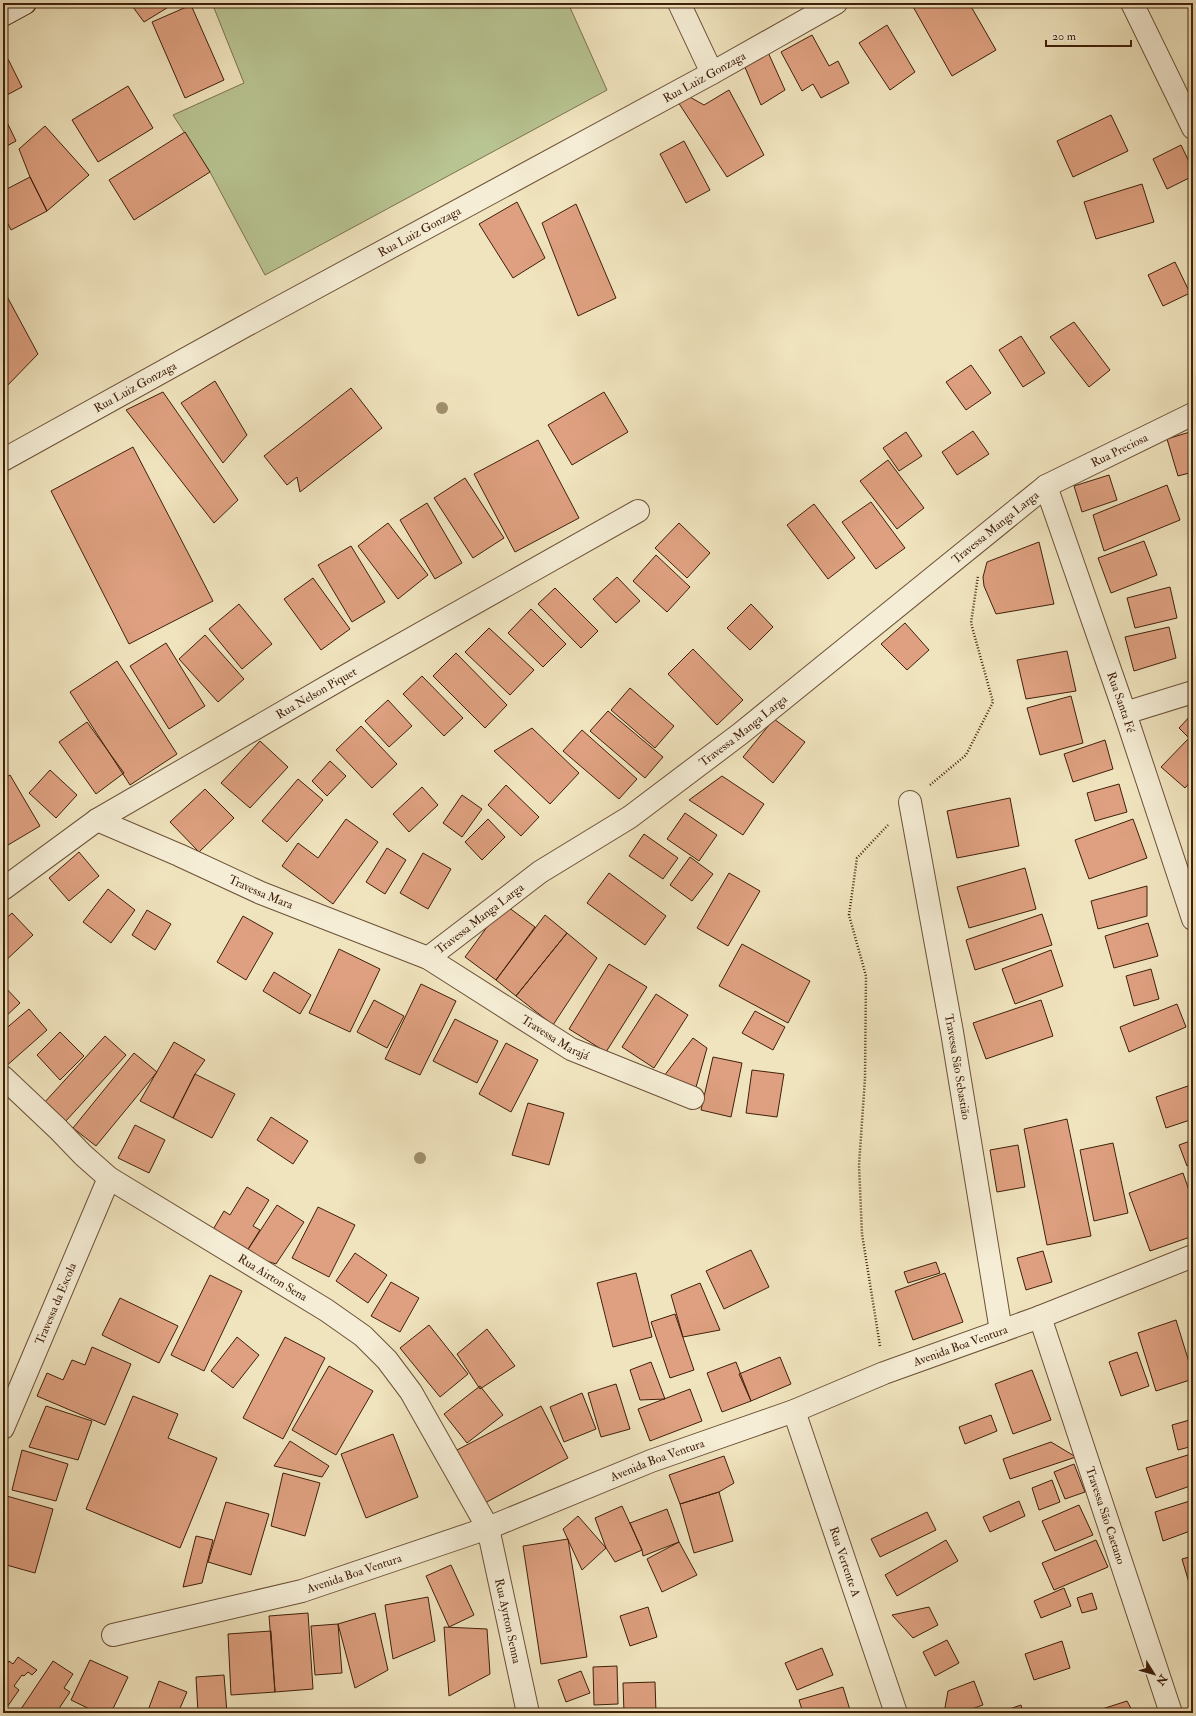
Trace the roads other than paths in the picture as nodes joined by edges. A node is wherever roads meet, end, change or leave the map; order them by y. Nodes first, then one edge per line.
1 (25, 3) edge
2 (679, 3) edge
3 (836, 3) edge
4 (1132, 3) edge
5 (3, 15) edge
6 (712, 73) junction
7 (1193, 128) edge
8 (1193, 414) edge
9 (3, 460) edge
10 (1046, 486) junction
11 (638, 510) dead end
12 (1193, 692) edge
13 (1125, 713) junction
14 (910, 802) road end
15 (97, 820) junction
16 (3, 889) edge
17 (1193, 920) edge
18 (428, 958) junction
19 (3, 1077) edge
20 (693, 1098) dead end
21 (109, 1178) junction
22 (1193, 1256) edge
23 (1040, 1317) junction
24 (1001, 1331) junction
25 (794, 1411) junction
26 (3, 1428) edge
27 (488, 1528) junction
28 (113, 1636) dead end
29 (528, 1713) edge
30 (896, 1713) edge
31 (1171, 1713) edge

1 - 5 street
2 - 6 street
3 - 6 street, Rua Luiz Gonzaga
4 - 7 street
6 - 9 street, Rua Luiz Gonzaga
8 - 10 street, Rua Preciosa
10 - 13 street, Rua Santa Fé
10 - 18 street, Travessa Manga Larga
11 - 15 street, Rua Nelson Piquet
12 - 13 street
13 - 17 street, Rua Santa Fé
14 - 24 street, Travessa São Sebastião
15 - 16 street, Rua Nelson Piquet
15 - 18 street, Travessa Mara
18 - 20 street, Travessa Marajá
19 - 21 street, Rua Airton Sena
21 - 26 street, Travessa da Escola
21 - 27 street, Rua Airton Sena
22 - 23 street, Avenida Boa Ventura
23 - 24 street, Avenida Boa Ventura
23 - 31 street, Travessa São Caetano
24 - 25 street, Avenida Boa Ventura
25 - 27 street, Avenida Boa Ventura
25 - 30 street, Rua Vertente A
27 - 28 street, Avenida Boa Ventura
27 - 29 street, Rua Ayrton Senna

